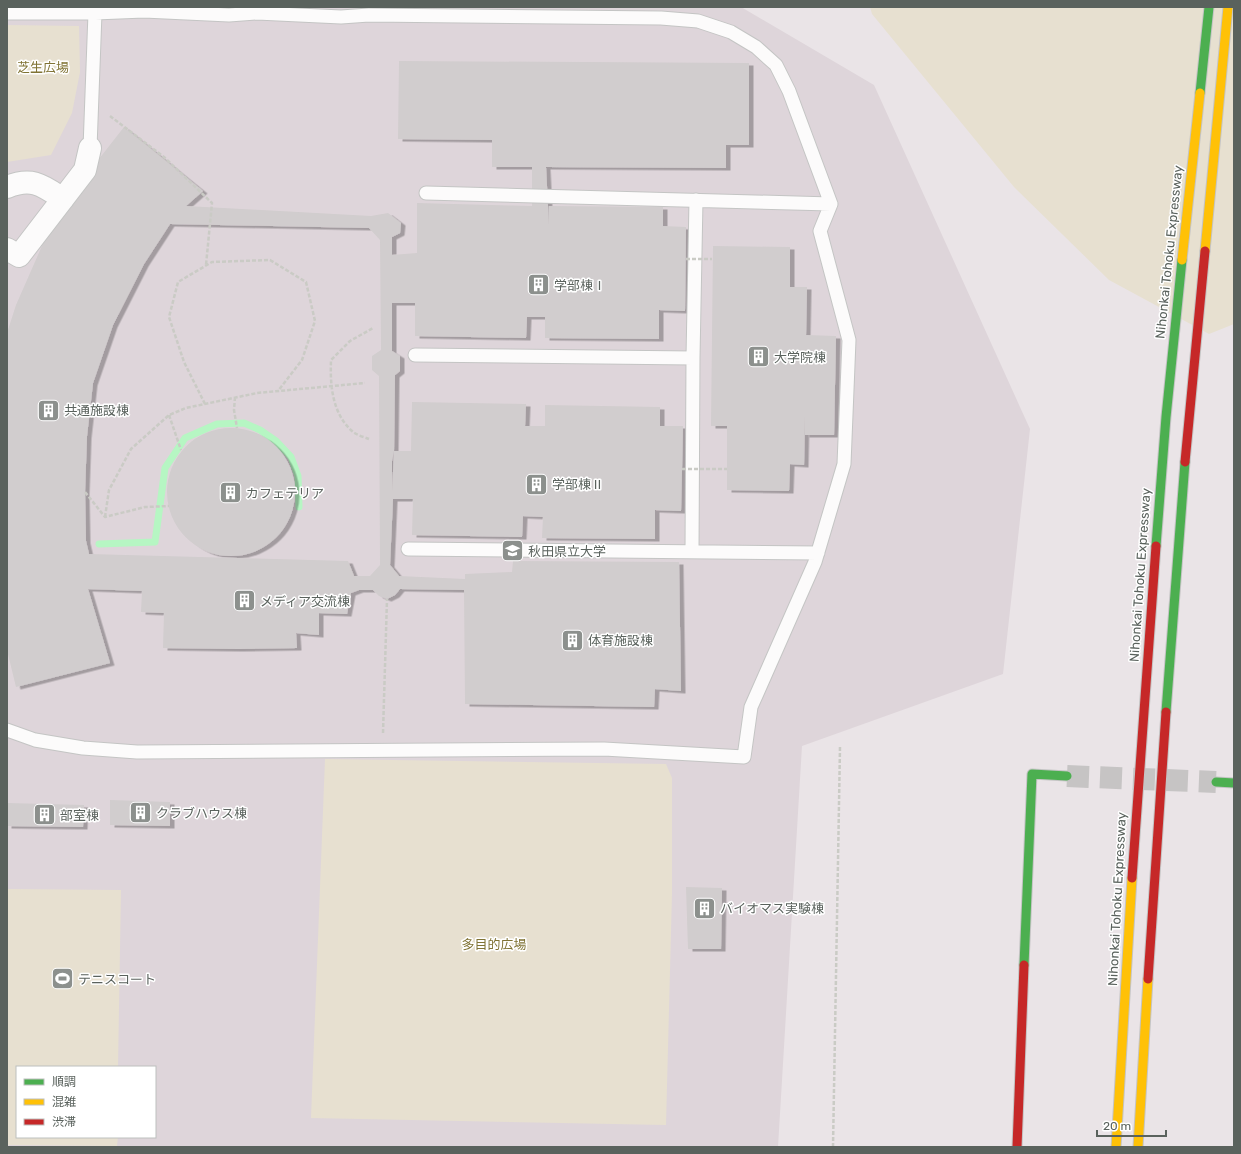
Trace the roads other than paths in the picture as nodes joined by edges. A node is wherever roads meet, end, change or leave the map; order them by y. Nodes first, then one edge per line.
1 (1209, 7) edge
2 (1228, 7) edge
3 (7, 13) edge
4 (95, 13) junction
5 (90, 148) joint
6 (7, 187) edge
7 (426, 193) dead end
8 (63, 199) junction
9 (696, 200) junction
10 (831, 204) junction
11 (7, 249) edge
12 (415, 355) dead end
13 (693, 358) junction
14 (408, 549) dead end
15 (692, 552) junction
16 (818, 553) junction
17 (7, 730) edge
18 (1067, 776) tunnel mouth
19 (1216, 782) tunnel mouth
20 (1234, 783) edge
21 (1017, 1147) edge
22 (1116, 1147) edge
23 (1138, 1147) edge

1 - 22 main road, Nihonkai Tohoku Expressway
2 - 23 main road
3 - 4 lane
4 - 5 lane
4 - 10 lane
5 - 8 street
6 - 8 street
7 - 9 lane
8 - 11 street
9 - 10 lane
9 - 13 lane
10 - 16 lane
12 - 13 lane
13 - 15 lane
14 - 15 lane
15 - 16 lane
16 - 17 lane
18 - 21 main road
19 - 20 main road

